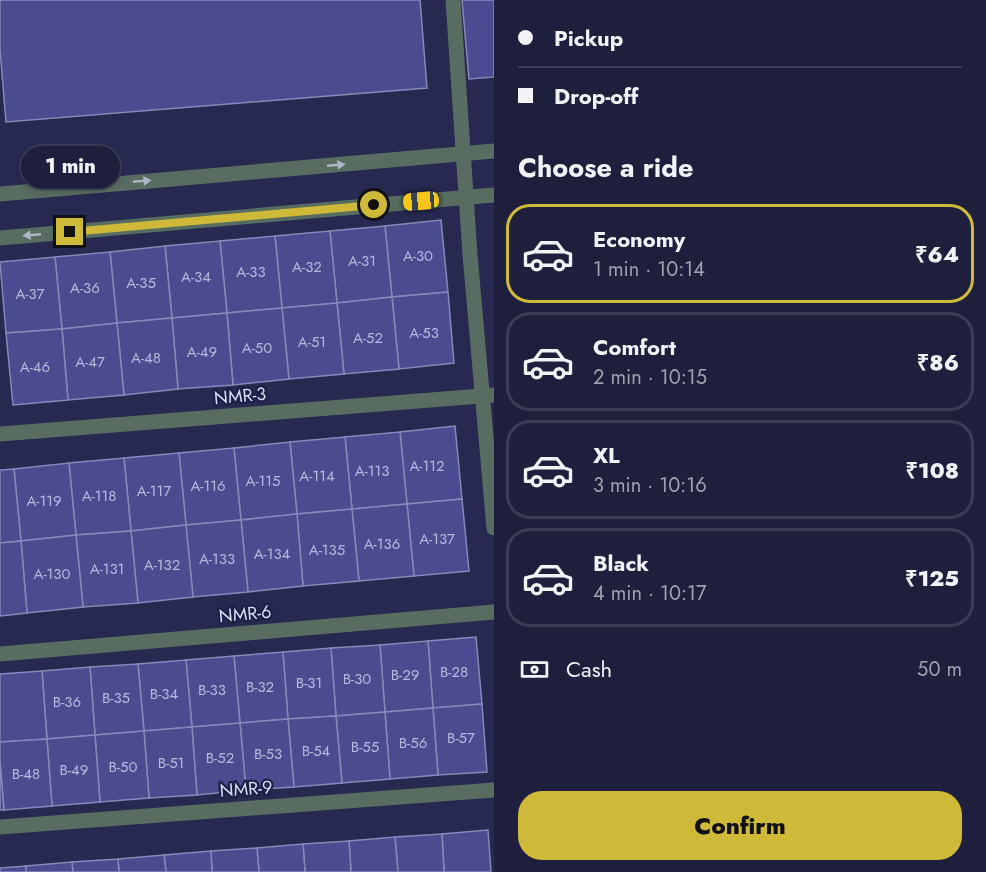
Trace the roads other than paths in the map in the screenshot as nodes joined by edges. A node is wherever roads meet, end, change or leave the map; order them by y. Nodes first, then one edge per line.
1 (453, 0) edge
2 (494, 152) edge
3 (464, 154) junction
4 (0, 194) edge
5 (494, 195) edge
6 (467, 197) junction
7 (0, 238) edge
8 (489, 396) edge
9 (0, 434) edge
10 (494, 528) edge
11 (494, 612) edge
12 (0, 654) edge
13 (494, 790) edge
14 (0, 827) edge

1 - 3 street
2 - 3 street
4 -> 3 street
3 - 6 street
5 - 6 street
6 -> 7 street
6 - 8 street
8 - 9 street, NMR-3
8 - 10 street
11 - 12 street, NMR-6
13 - 14 street, NMR-9

